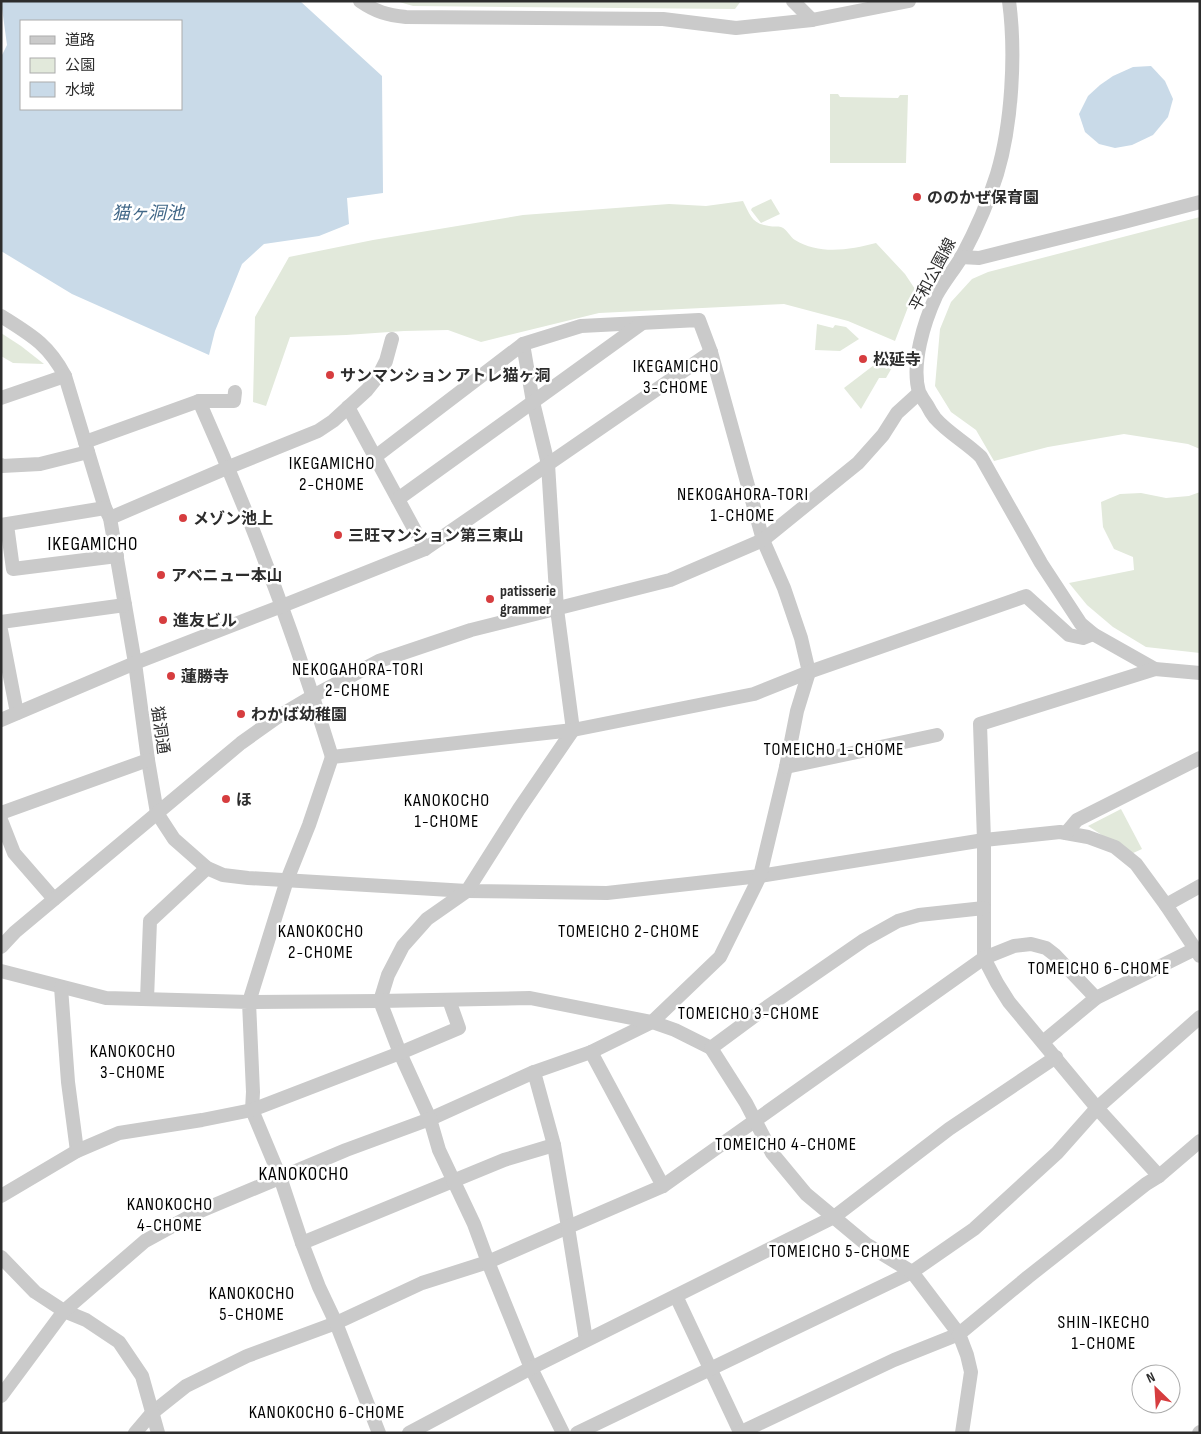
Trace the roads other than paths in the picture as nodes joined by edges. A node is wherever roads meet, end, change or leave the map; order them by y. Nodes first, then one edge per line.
1 (360, 1) edge
2 (793, 1) edge
3 (909, 1) edge
4 (1010, 1) edge
5 (812, 20) junction
6 (1200, 202) edge
7 (961, 257) junction
8 (1, 316) edge
9 (641, 324) junction
10 (392, 339) dead end
11 (523, 344) junction
12 (711, 352) junction
13 (65, 376) junction
14 (235, 392) dead end
15 (920, 393) junction
16 (1, 398) edge
17 (200, 401) junction
18 (533, 402) junction
19 (348, 407) junction
20 (87, 447) junction
21 (375, 458) junction
22 (1, 464) edge
23 (548, 464) junction
24 (229, 467) junction
25 (398, 499) junction
26 (108, 513) junction
27 (4, 525) edge
28 (763, 540) junction
29 (425, 549) junction
30 (117, 556) junction
31 (125, 605) junction
32 (282, 606) junction
33 (557, 609) junction
34 (1, 622) edge
35 (1, 630) edge
36 (1093, 634) junction
37 (135, 663) junction
38 (1155, 669) junction
39 (809, 672) junction
40 (1200, 673) edge
41 (313, 696) junction
42 (17, 713) junction
43 (1, 720) edge
44 (573, 730) junction
45 (937, 735) dead end
46 (332, 756) junction
47 (1200, 758) edge
48 (148, 760) junction
49 (786, 767) junction
50 (1, 813) edge
51 (157, 813) junction
52 (1, 820) edge
53 (1066, 833) junction
54 (984, 840) junction
55 (206, 868) junction
56 (760, 876) junction
57 (287, 880) junction
58 (1200, 886) edge
59 (467, 891) junction
60 (54, 899) junction
61 (1166, 905) junction
62 (984, 908) junction
63 (1, 946) edge
64 (1197, 952) edge
65 (984, 958) junction
66 (1, 972) edge
67 (61, 987) junction
68 (147, 998) junction
69 (1096, 998) junction
70 (449, 1000) junction
71 (380, 1001) junction
72 (249, 1002) junction
73 (1200, 1017) edge
74 (652, 1022) junction
75 (1043, 1042) junction
76 (711, 1048) junction
77 (591, 1052) junction
78 (400, 1053) junction
79 (1056, 1057) junction
80 (534, 1072) junction
81 (1097, 1108) junction
82 (252, 1110) junction
83 (430, 1119) junction
84 (755, 1120) junction
85 (1200, 1141) edge
86 (554, 1145) junction
87 (77, 1151) junction
88 (1159, 1176) junction
89 (280, 1177) junction
90 (454, 1181) junction
91 (663, 1186) junction
92 (1, 1196) edge
93 (834, 1217) junction
94 (568, 1227) junction
95 (302, 1243) junction
96 (1, 1257) edge
97 (488, 1262) junction
98 (912, 1272) junction
99 (676, 1296) junction
100 (64, 1311) junction
101 (336, 1323) junction
102 (960, 1334) junction
103 (586, 1340) junction
104 (531, 1368) junction
105 (710, 1369) junction
106 (1, 1396) edge
107 (152, 1413) junction
108 (135, 1433) edge
109 (158, 1433) edge
110 (378, 1433) edge
111 (409, 1433) edge
112 (563, 1433) edge
113 (577, 1433) edge
114 (739, 1433) edge
115 (962, 1433) edge

1 - 5 street
2 - 5 street
3 - 5 street
4 - 7 street, 平和公園線
6 - 7 street
7 - 15 street, 平和公園線
8 - 13 street, 猫洞通
9 - 11 street
9 - 12 street
9 - 18 street
10 - 19 street
11 - 18 street
11 - 21 street
12 - 23 street
12 - 28 street
13 - 16 street
13 - 20 street, 猫洞通
14 - 17 street
15 - 28 street
15 - 36 street, 平和公園線
17 - 20 street
17 - 24 street
18 - 23 street
18 - 25 street
19 - 21 street
19 - 24 street
20 - 22 street
20 - 26 street, 猫洞通
21 - 25 street
23 - 29 street
23 - 33 street
24 - 26 street
24 - 32 street
25 - 29 street
26 - 27 street
26 - 30 street, 猫洞通
27 - 30 street
28 - 33 street
28 - 39 street
29 - 32 street
30 - 31 street, 猫洞通
31 - 34 street
31 - 37 street, 猫洞通
32 - 37 street
32 - 41 street
33 - 41 street
33 - 44 street
35 - 42 street
36 - 38 street, 平和公園線
36 - 39 street
37 - 42 street
37 - 48 street, 猫洞通
38 - 40 street, 平和公園線
38 - 54 street
39 - 44 street
39 - 49 street
41 - 46 street
41 - 51 street
42 - 43 street
44 - 46 street
44 - 59 street
45 - 49 street
46 - 57 street
47 - 53 street
48 - 50 street
48 - 51 street, 猫洞通
49 - 56 street
51 - 55 street
51 - 60 street
52 - 60 street
53 - 54 street
53 - 61 street
54 - 56 street
54 - 62 street
55 - 57 street
55 - 68 street
56 - 59 street
56 - 74 street
57 - 59 street
57 - 72 street
58 - 61 street
59 - 71 street
60 - 63 street
61 - 64 street
62 - 65 street
62 - 76 street
64 - 69 street
65 - 69 street
65 - 75 street
65 - 84 street
66 - 67 street
67 - 68 street
67 - 87 street
68 - 72 street
69 - 75 street
70 - 71 street
70 - 74 street
70 - 78 street
71 - 72 street
71 - 78 street
72 - 82 street
73 - 81 street
74 - 76 street
74 - 77 street
75 - 79 street
76 - 84 street
77 - 80 street
77 - 91 street
78 - 82 street
78 - 83 street
79 - 81 street
79 - 93 street
80 - 83 street
80 - 86 street
81 - 88 street
81 - 98 street
82 - 87 street
82 - 89 street
83 - 89 street
83 - 90 street
84 - 91 street
84 - 93 street
85 - 88 street
86 - 90 street
86 - 94 street
87 - 92 street
88 - 102 street
89 - 95 street
89 - 100 street
90 - 95 street
90 - 97 street
91 - 94 street
93 - 98 street
93 - 99 street
94 - 97 street
94 - 103 street
95 - 101 street
96 - 100 street
97 - 101 street
97 - 104 street
98 - 102 street
98 - 105 street
99 - 103 street
99 - 105 street
100 - 106 street
100 - 107 street
101 - 107 street
101 - 110 street
102 - 114 street
102 - 115 street
103 - 104 street
104 - 111 street
104 - 112 street
105 - 113 street
105 - 114 street
107 - 108 street
107 - 109 street

